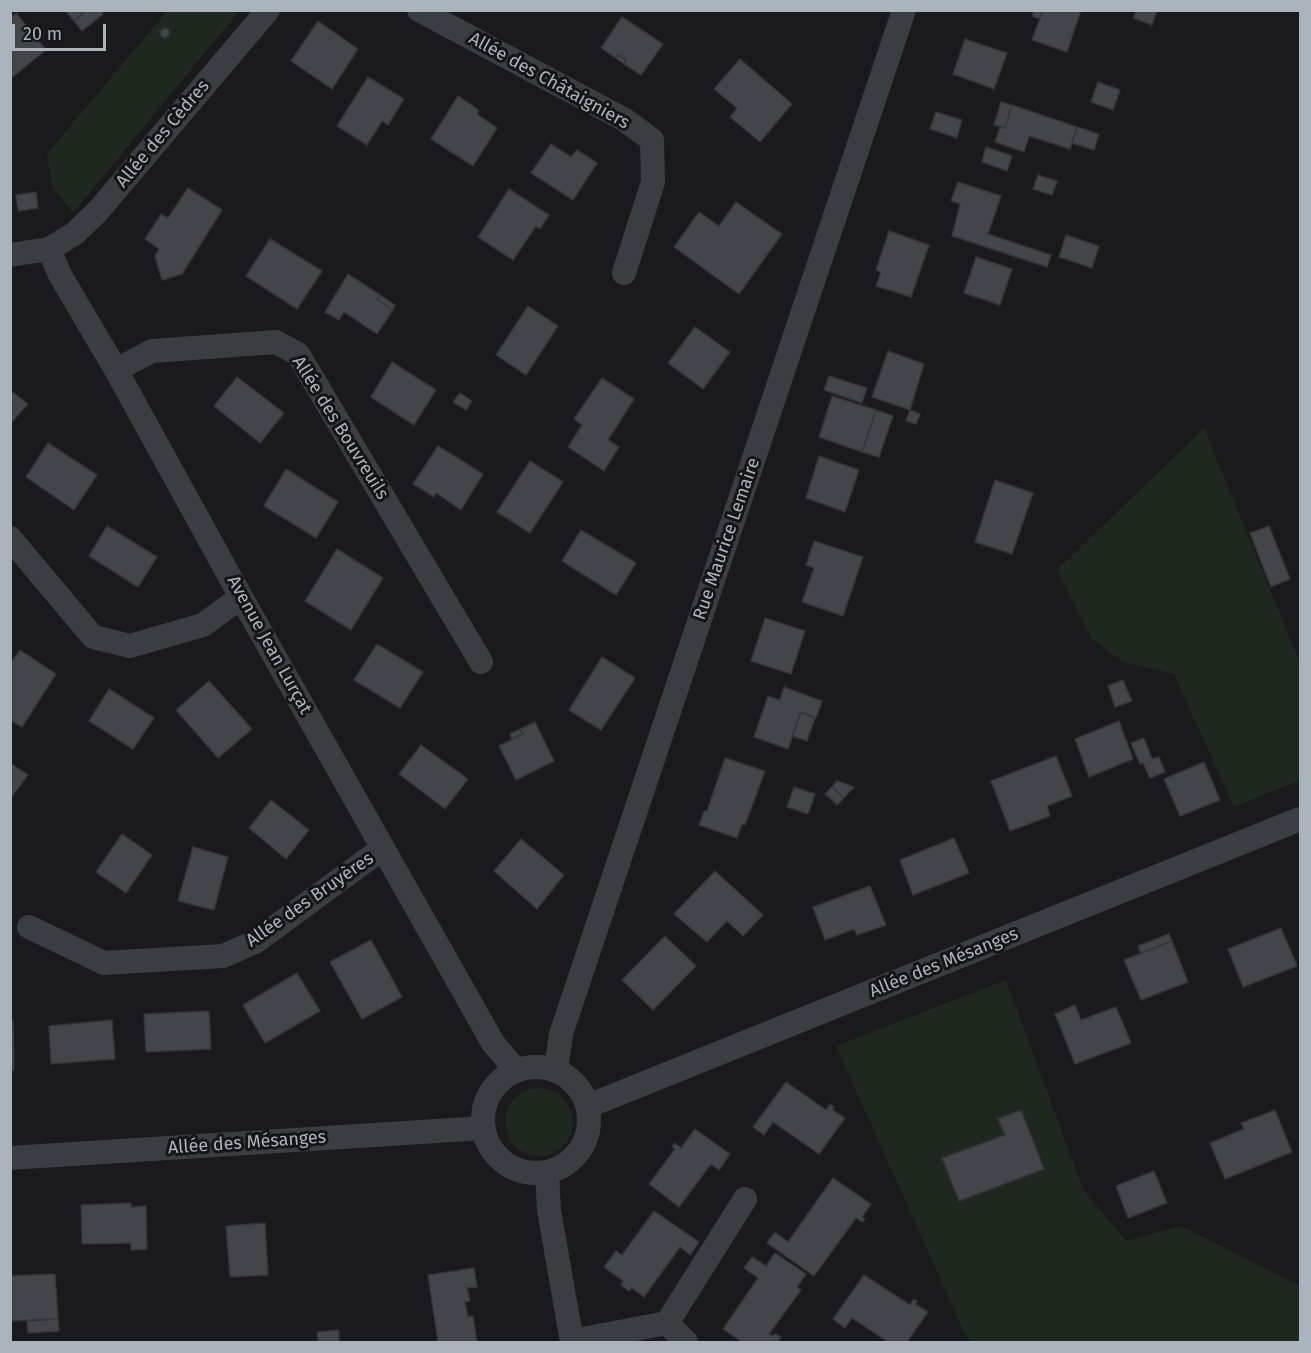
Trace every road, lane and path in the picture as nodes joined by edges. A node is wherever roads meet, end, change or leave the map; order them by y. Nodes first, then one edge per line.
1 (268, 10) edge
2 (418, 10) edge
3 (904, 10) edge
4 (49, 249) junction
5 (10, 255) edge
6 (624, 273) dead end
7 (116, 369) junction
8 (10, 538) edge
9 (242, 597) junction
10 (481, 662) dead end
11 (1300, 819) edge
12 (383, 848) junction
13 (29, 927) dead end
14 (516, 1070) junction
15 (556, 1070) junction
16 (588, 1106) junction
17 (484, 1128) junction
18 (10, 1158) edge
19 (547, 1172) junction
20 (745, 1199) dead end
21 (667, 1323) junction
22 (572, 1342) edge
23 (686, 1342) edge

1 - 4 street, Allée des Cèdres
2 - 6 street, Allée des Châtaigniers
3 - 15 street, Rue Maurice Lemaire
4 - 5 street
4 - 7 street, Avenue Jean Lurçat
7 - 9 street, Avenue Jean Lurçat
7 - 10 street, Allée des Bouvreuils
8 - 9 street
9 - 12 street, Avenue Jean Lurçat
11 - 16 street, Allée des Mésanges
12 - 13 street, Allée des Bruyères
12 - 14 street, Avenue Jean Lurçat
14 - 15 street
14 - 17 street
15 - 16 street
16 - 19 street
17 - 18 street, Allée des Mésanges
17 - 19 street
19 - 22 street
20 - 21 street
21 - 22 street
21 - 23 street

